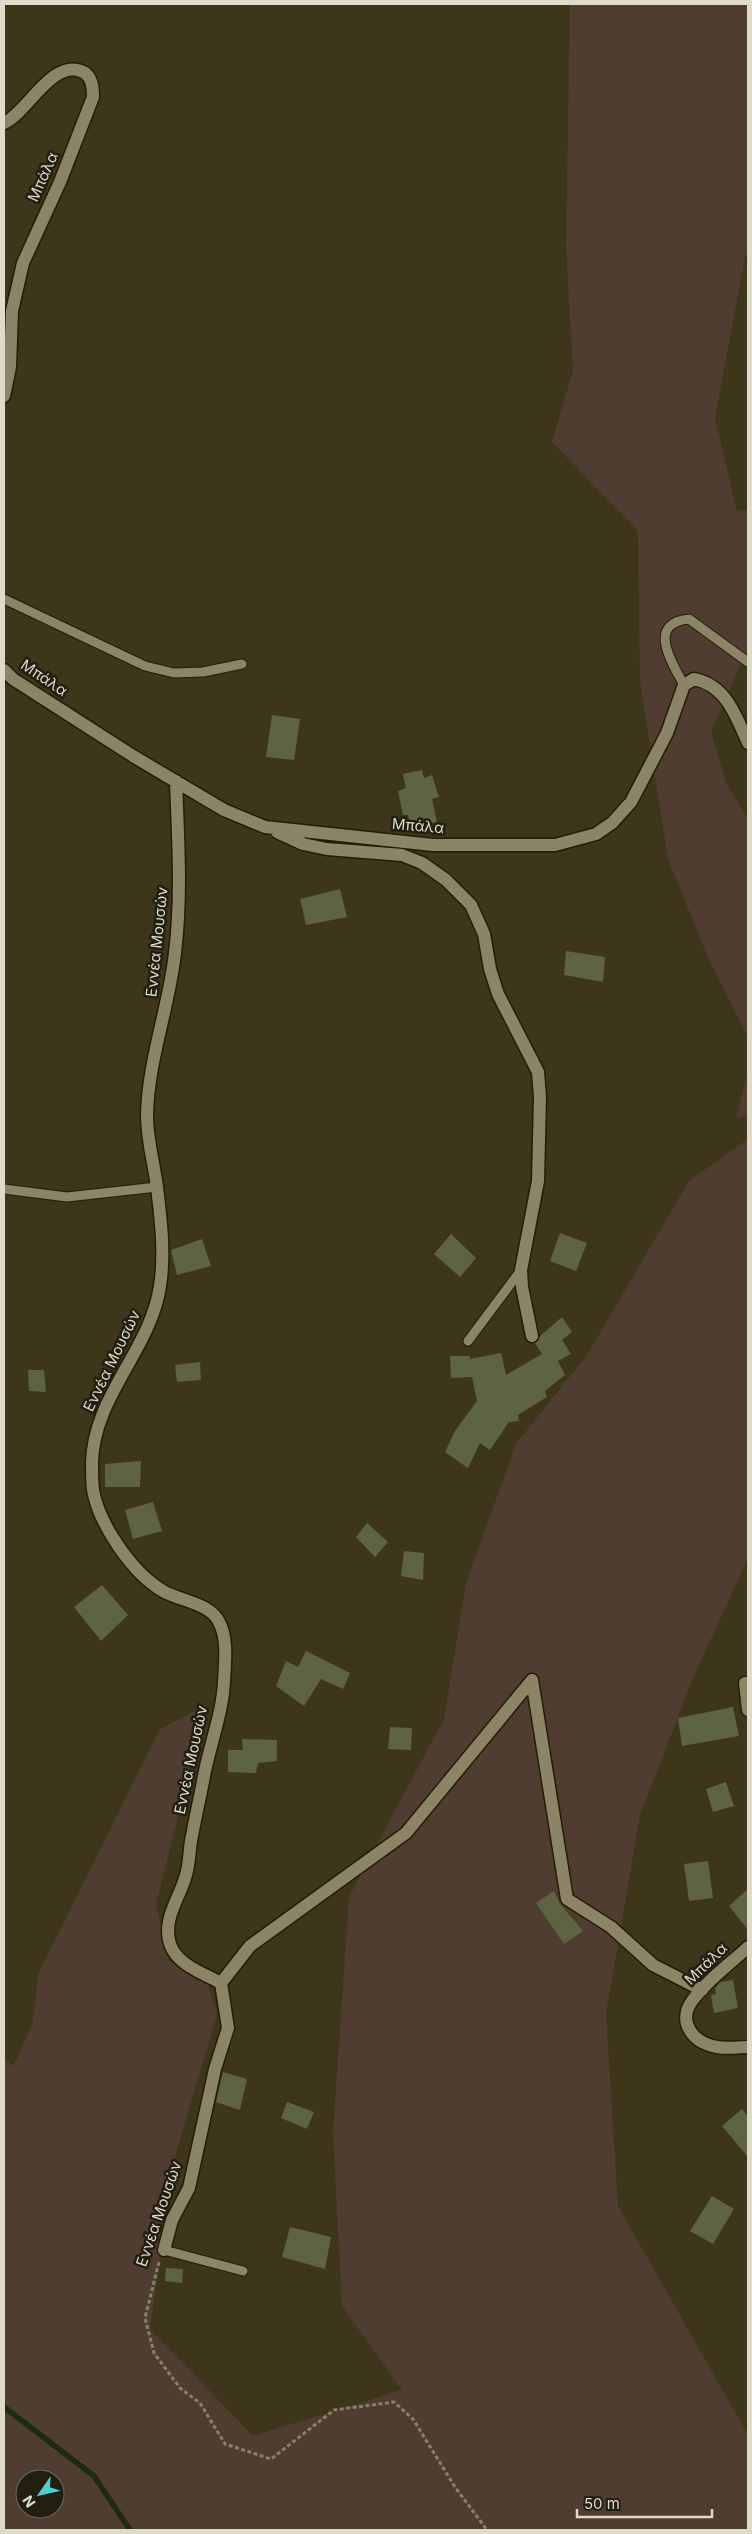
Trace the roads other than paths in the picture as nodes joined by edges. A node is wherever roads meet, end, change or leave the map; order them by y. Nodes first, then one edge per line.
1 (4, 123) edge
2 (4, 396) edge
3 (4, 599) edge
4 (748, 662) edge
5 (242, 664) dead end
6 (4, 670) edge
7 (684, 685) junction
8 (748, 743) edge
9 (176, 781) junction
10 (265, 827) junction
11 (157, 1187) junction
12 (4, 1189) edge
13 (521, 1270) junction
14 (532, 1336) dead end
15 (468, 1341) dead end
16 (745, 1682) dead end
17 (748, 1710) edge
18 (748, 1947) edge
19 (221, 1983) junction
20 (702, 1990) junction
21 (748, 2047) edge
22 (164, 2250) joint
23 (243, 2271) dead end

1 - 2 street, Μπάλα
3 - 5 lane
4 - 7 lane
6 - 9 street, Μπάλα
7 - 8 street
7 - 10 street, Μπάλα
9 - 10 street, Μπάλα
9 - 11 street, Εννέα Μουσών
10 - 13 street
11 - 12 lane
11 - 19 street, Εννέα Μουσών
13 - 14 street
13 - 15 lane
16 - 17 street
18 - 20 street, Μπάλα
19 - 20 street
19 - 22 street, Εννέα Μουσών
20 - 21 street, Μπάλα
22 - 23 lane

